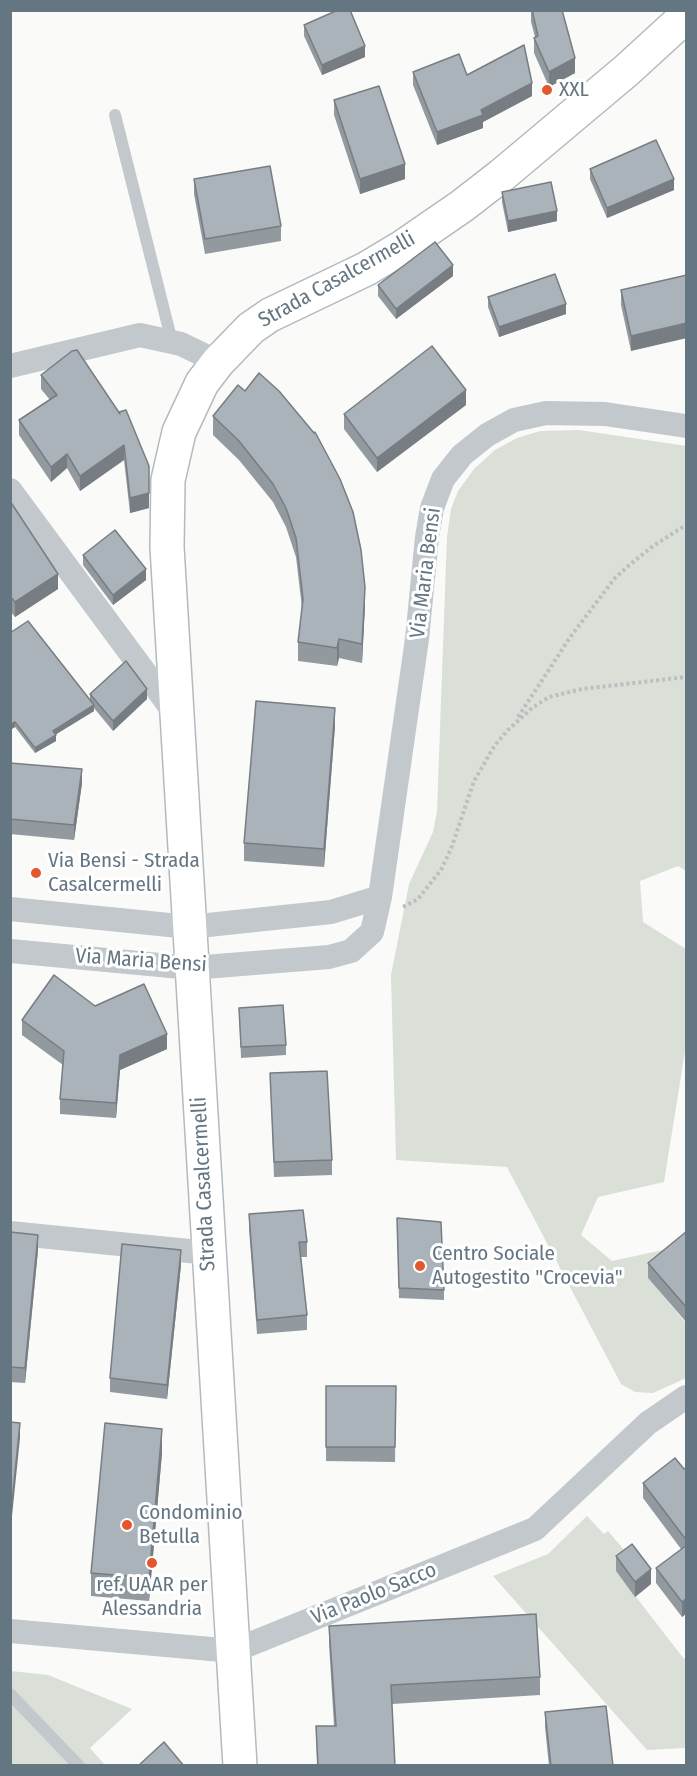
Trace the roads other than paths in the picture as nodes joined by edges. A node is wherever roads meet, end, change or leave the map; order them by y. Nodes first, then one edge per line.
1 (687, 16) edge
2 (115, 115) dead end
3 (172, 342) junction
4 (218, 362) junction
5 (10, 366) edge
6 (687, 426) edge
7 (10, 490) edge
8 (177, 716) junction
9 (380, 897) junction
10 (10, 909) edge
11 (189, 927) junction
12 (10, 951) edge
13 (192, 968) junction
14 (10, 1233) edge
15 (208, 1253) junction
16 (687, 1396) edge
17 (10, 1631) edge
18 (233, 1651) junction
19 (10, 1694) edge
20 (79, 1766) edge
21 (240, 1766) edge

1 - 4 main road, Strada Casalcermelli
2 - 3 lane
3 - 4 street
3 - 5 street
4 - 8 main road, Strada Casalcermelli
6 - 9 street, Via Maria Bensi
7 - 8 street
8 - 11 main road, Strada Casalcermelli
9 - 11 street, Via Maria Bensi
9 - 13 street, Via Maria Bensi
10 - 11 street, Via Maria Bensi
11 - 13 main road, Strada Casalcermelli
12 - 13 street, Via Maria Bensi
13 - 15 main road, Strada Casalcermelli
14 - 15 street
15 - 18 main road, Strada Casalcermelli
16 - 18 street, Via Paolo Sacco
17 - 18 street, Via Paolo Sacco
18 - 21 main road, Strada Casalcermelli
19 - 20 lane

